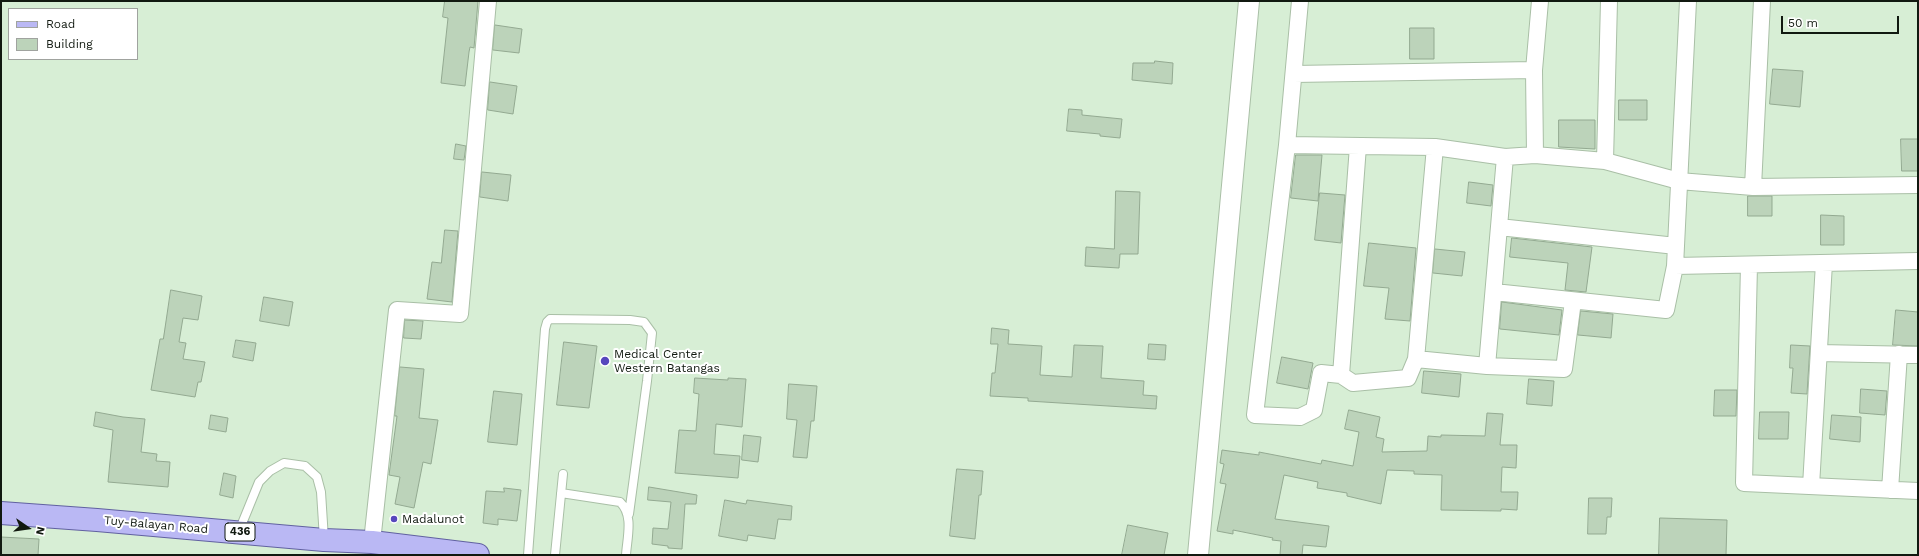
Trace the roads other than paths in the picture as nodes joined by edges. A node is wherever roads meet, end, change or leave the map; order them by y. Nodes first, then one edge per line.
1 (488, 1) edge
2 (1249, 1) edge
3 (1300, 1) edge
4 (1540, 1) edge
5 (1609, 1) edge
6 (1688, 1) edge
7 (1762, 1) edge
8 (1534, 70) junction
9 (1294, 74) junction
10 (1287, 145) junction
11 (1358, 146) junction
12 (1435, 147) junction
13 (1535, 155) junction
14 (1505, 157) junction
15 (1605, 161) junction
16 (1679, 181) junction
17 (1918, 185) edge
18 (1753, 187) junction
19 (1500, 227) junction
20 (1676, 246) junction
21 (1918, 261) edge
22 (1824, 263) junction
23 (1749, 265) junction
24 (1675, 266) junction
25 (1494, 292) junction
26 (1573, 301) junction
27 (1819, 353) junction
28 (1899, 354) junction
29 (1918, 355) edge
30 (1416, 359) junction
31 (1487, 366) junction
32 (1341, 375) junction
33 (563, 474) dead end
34 (1811, 486) junction
35 (1890, 490) junction
36 (1918, 491) edge
37 (561, 493) junction
38 (1, 513) edge
39 (629, 514) junction
40 (239, 532) junction
41 (324, 540) junction
42 (372, 542) junction
43 (478, 555) edge
44 (528, 555) edge
45 (555, 555) edge
46 (626, 555) edge
47 (1198, 555) edge

1 - 42 street
2 - 47 street
3 - 9 street
4 - 8 street
5 - 15 street
6 - 16 street
7 - 18 street
8 - 9 street
8 - 13 street
9 - 10 street
10 - 11 street
10 - 32 street
11 - 12 street
11 - 32 street
12 - 14 street
12 - 30 street
13 - 14 street
13 - 15 street
14 - 19 street
15 - 16 street
16 - 18 street
16 - 20 street
17 - 18 street
19 - 20 street
19 - 25 street
20 - 24 street
21 - 22 street
22 - 23 street
22 - 27 street
23 - 24 street
23 - 34 street
24 - 26 street
25 - 26 street
25 - 31 street
26 - 31 street
27 - 28 street
27 - 34 street
28 - 29 street
28 - 35 street
30 - 31 street
30 - 32 street
33 - 37 lane
34 - 35 street
35 - 36 street
37 - 39 lane
37 - 45 lane
38 - 40 main road, Tuy-Balayan Road / 436
39 - 44 lane
39 - 46 lane
40 - 41 main road, Tuy-Balayan Road / 436
40 - 41 lane
41 - 42 main road, Tuy-Balayan Road / 436
42 - 43 main road, Tuy-Balayan Road / 436

